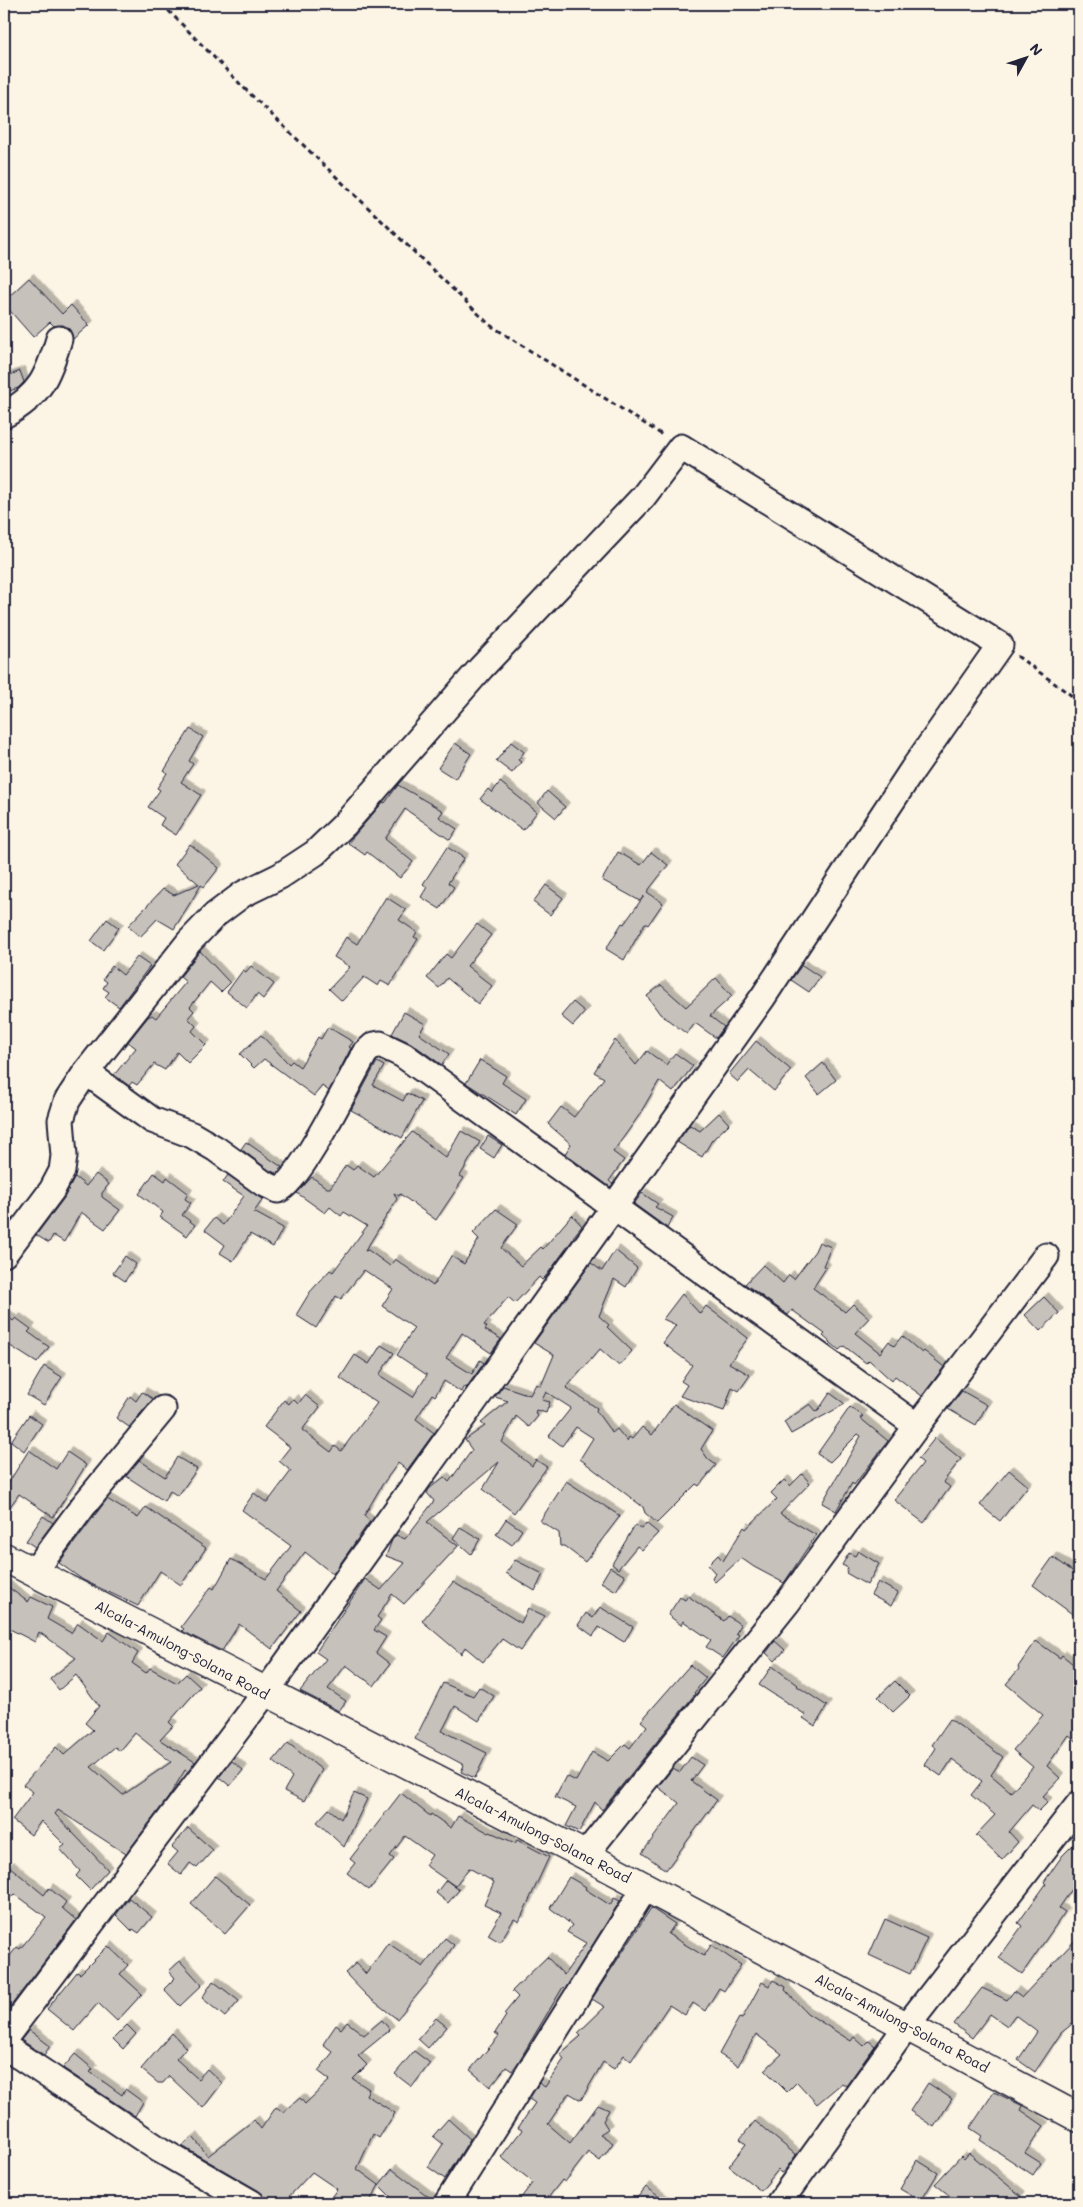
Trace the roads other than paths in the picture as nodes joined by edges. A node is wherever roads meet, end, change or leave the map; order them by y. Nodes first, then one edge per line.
1 (59, 339) dead end
2 (4, 414) edge
3 (86, 1072) junction
4 (614, 1208) junction
5 (4, 1254) edge
6 (1046, 1256) dead end
7 (164, 1409) dead end
8 (917, 1426) junction
9 (4, 1557) edge
10 (34, 1572) junction
11 (265, 1693) junction
12 (1079, 1804) edge
13 (584, 1856) junction
14 (645, 1888) junction
15 (907, 2026) junction
16 (4, 2039) edge
17 (4, 2046) edge
18 (1079, 2118) edge
19 (252, 2203) edge
20 (447, 2203) edge
21 (779, 2203) edge

1 - 2 street
3 - 4 street
3 - 4 street
3 - 5 street
4 - 8 street
4 - 11 street
6 - 8 street
7 - 10 street
8 - 13 street
9 - 10 main road, Alcala-Amulong-Solana Road
10 - 11 main road, Alcala-Amulong-Solana Road
11 - 13 main road, Alcala-Amulong-Solana Road
11 - 16 street
12 - 15 street
13 - 14 main road, Alcala-Amulong-Solana Road
14 - 15 main road, Alcala-Amulong-Solana Road
14 - 20 street
15 - 18 main road, Alcala-Amulong-Solana Road
15 - 21 street
17 - 19 street

